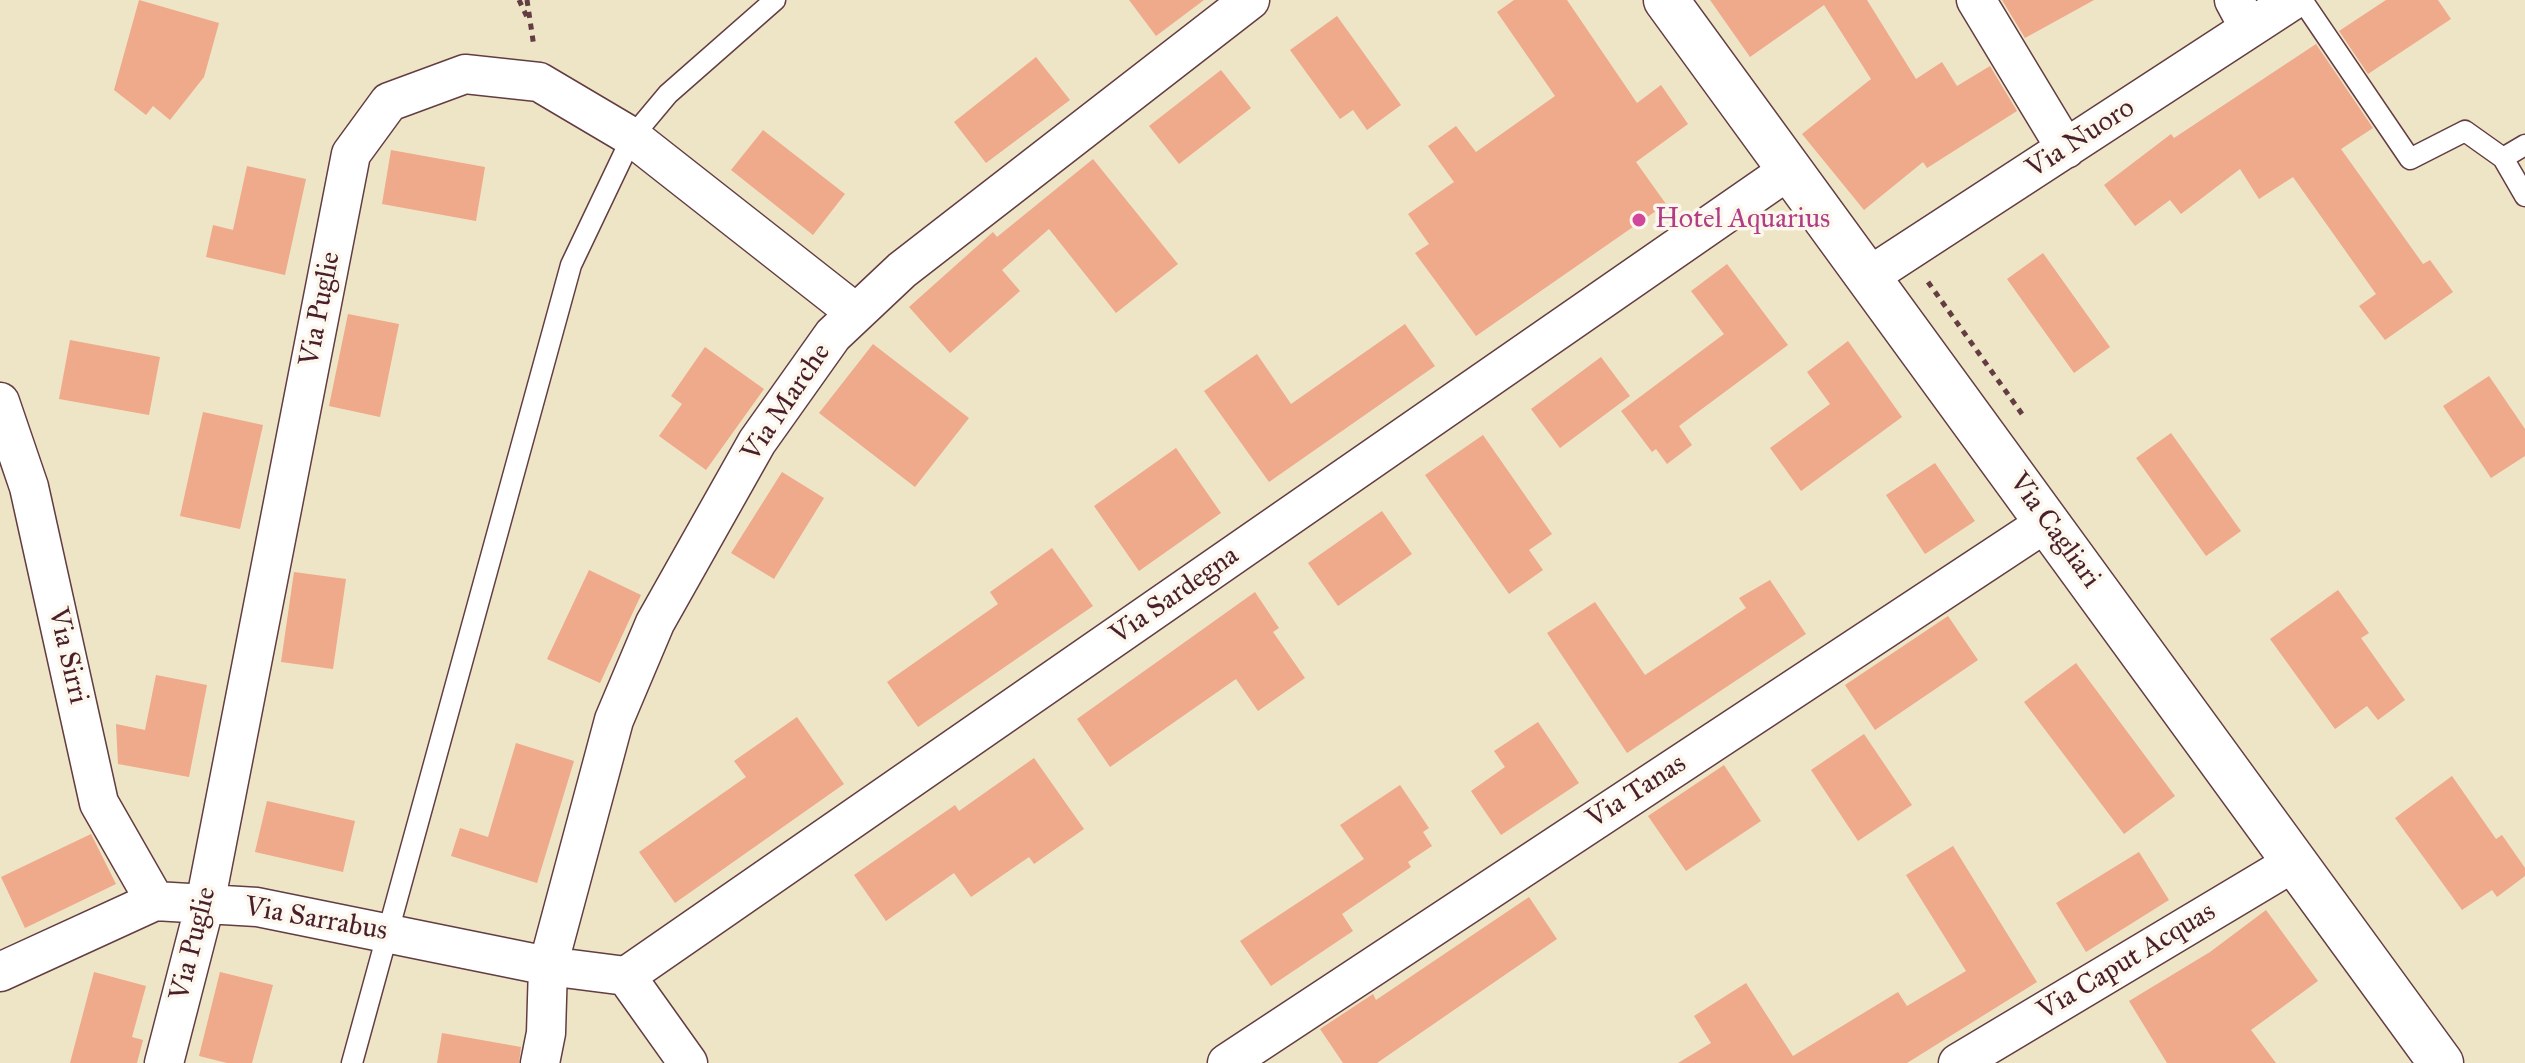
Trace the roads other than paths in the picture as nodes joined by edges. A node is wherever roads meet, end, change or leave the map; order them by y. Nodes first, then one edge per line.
1 (775, 0) edge
2 (1250, 0) edge
3 (1666, 0) edge
4 (1976, 0) edge
5 (2293, 0) edge
6 (2302, 0) edge
7 (2242, 14) edge
8 (632, 137) junction
9 (2525, 145) edge
10 (2066, 149) junction
11 (2503, 158) junction
12 (1789, 170) junction
13 (2525, 196) edge
14 (1868, 277) junction
15 (856, 313) junction
16 (0, 402) edge
17 (2047, 522) junction
18 (2296, 861) junction
19 (155, 901) junction
20 (205, 904) junction
21 (387, 933) junction
22 (548, 966) junction
23 (0, 972) edge
24 (626, 976) junction
25 (551, 1053) edge
26 (164, 1063) edge
27 (352, 1063) edge
28 (688, 1063) edge
29 (1227, 1063) edge
30 (1958, 1063) edge
31 (2441, 1063) edge

1 - 8 lane
2 - 15 street, Via Marche
3 - 12 street, Via Cagliari
4 - 10 street
5 - 7 street, Via Nuoro
6 - 11 lane
7 - 10 street, Via Nuoro
8 - 15 street, Via Puglie
8 - 20 street, Via Puglie
8 - 21 lane
9 - 11 lane
10 - 14 street, Via Nuoro
11 - 13 lane
12 - 14 street, Via Cagliari
12 - 24 street, Via Sardegna
14 - 17 street, Via Cagliari
15 - 22 street, Via Marche
16 - 19 street, Via Sirri
17 - 18 street, Via Cagliari
17 - 29 street, Via Tanas
18 - 30 street, Via Caput Acquas
18 - 31 street, Via Cagliari
19 - 20 street, Via Sarrabus
19 - 23 street, Via Sarrabus
20 - 21 street, Via Sarrabus
20 - 26 street, Via Puglie
21 - 22 street, Via Sarrabus
21 - 27 lane
22 - 24 street
22 - 25 street, Via Marche
24 - 28 street

